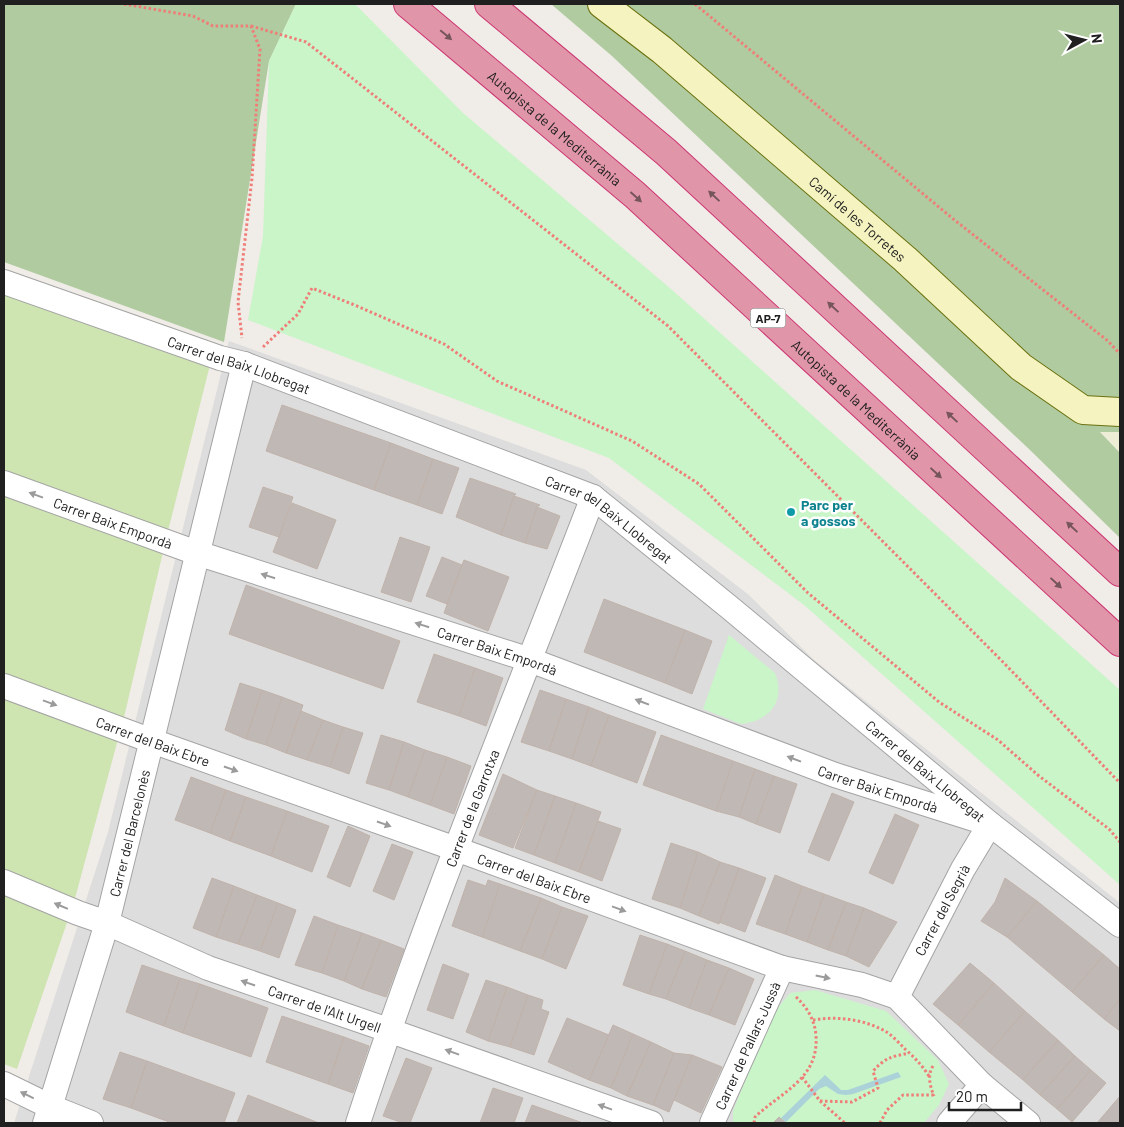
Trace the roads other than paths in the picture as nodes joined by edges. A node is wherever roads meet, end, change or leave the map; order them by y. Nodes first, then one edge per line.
1 (408, 4) edge
2 (488, 4) edge
3 (602, 4) edge
4 (4, 282) edge
5 (244, 364) junction
6 (1120, 412) edge
7 (4, 484) edge
8 (593, 497) junction
9 (197, 554) junction
10 (1120, 572) edge
11 (1120, 642) edge
12 (530, 660) junction
13 (4, 686) edge
14 (152, 742) junction
15 (990, 824) junction
16 (456, 849) junction
17 (4, 882) edge
18 (107, 922) junction
19 (1120, 925) edge
20 (782, 968) junction
21 (897, 997) junction
22 (388, 1030) junction
23 (4, 1084) edge
24 (982, 1085) junction
25 (48, 1115) edge
26 (91, 1123) edge
27 (358, 1123) edge
28 (651, 1123) edge
29 (712, 1123) edge
30 (949, 1123) edge
31 (1028, 1123) edge

1 -> 11 highway, Autopista de la Mediterrània / AP-7
10 -> 2 highway
3 - 6 street, Camí de les Torretes
4 - 5 street, Carrer del Baix Llobregat
5 - 8 street, Carrer del Baix Llobregat
5 - 9 street, Carrer del Barcelonès
9 -> 7 street, Carrer Baix Empordà
8 - 12 street, Carrer de la Garrotxa
8 - 15 street, Carrer del Baix Llobregat
12 -> 9 street, Carrer Baix Empordà
9 - 14 street, Carrer del Barcelonès
15 -> 12 street, Carrer Baix Empordà
12 - 16 street, Carrer de la Garrotxa
13 -> 14 street, Carrer del Baix Ebre
14 -> 16 street, Carrer del Baix Ebre
14 - 18 street, Carrer del Barcelonès
15 - 19 street, Carrer del Baix Llobregat
15 - 21 street, Carrer del Segrià
16 -> 20 street, Carrer del Baix Ebre
16 - 22 street, Carrer de la Garrotxa
18 -> 17 street, Carrer de l'Alt Urgell
22 -> 18 street, Carrer de l'Alt Urgell
18 - 25 street, Carrer del Barcelonès
20 -> 21 street, Carrer del Baix Ebre
20 - 29 street, Carrer de Pallars Jussà
21 - 24 street, Carrer del Baix Ebre
22 - 27 street, Carrer de la Garrotxa
28 -> 22 street, Carrer de l'Alt Urgell
25 -> 23 street
24 - 30 street
24 - 31 street, Carrer del Baix Ebre
25 - 26 street

